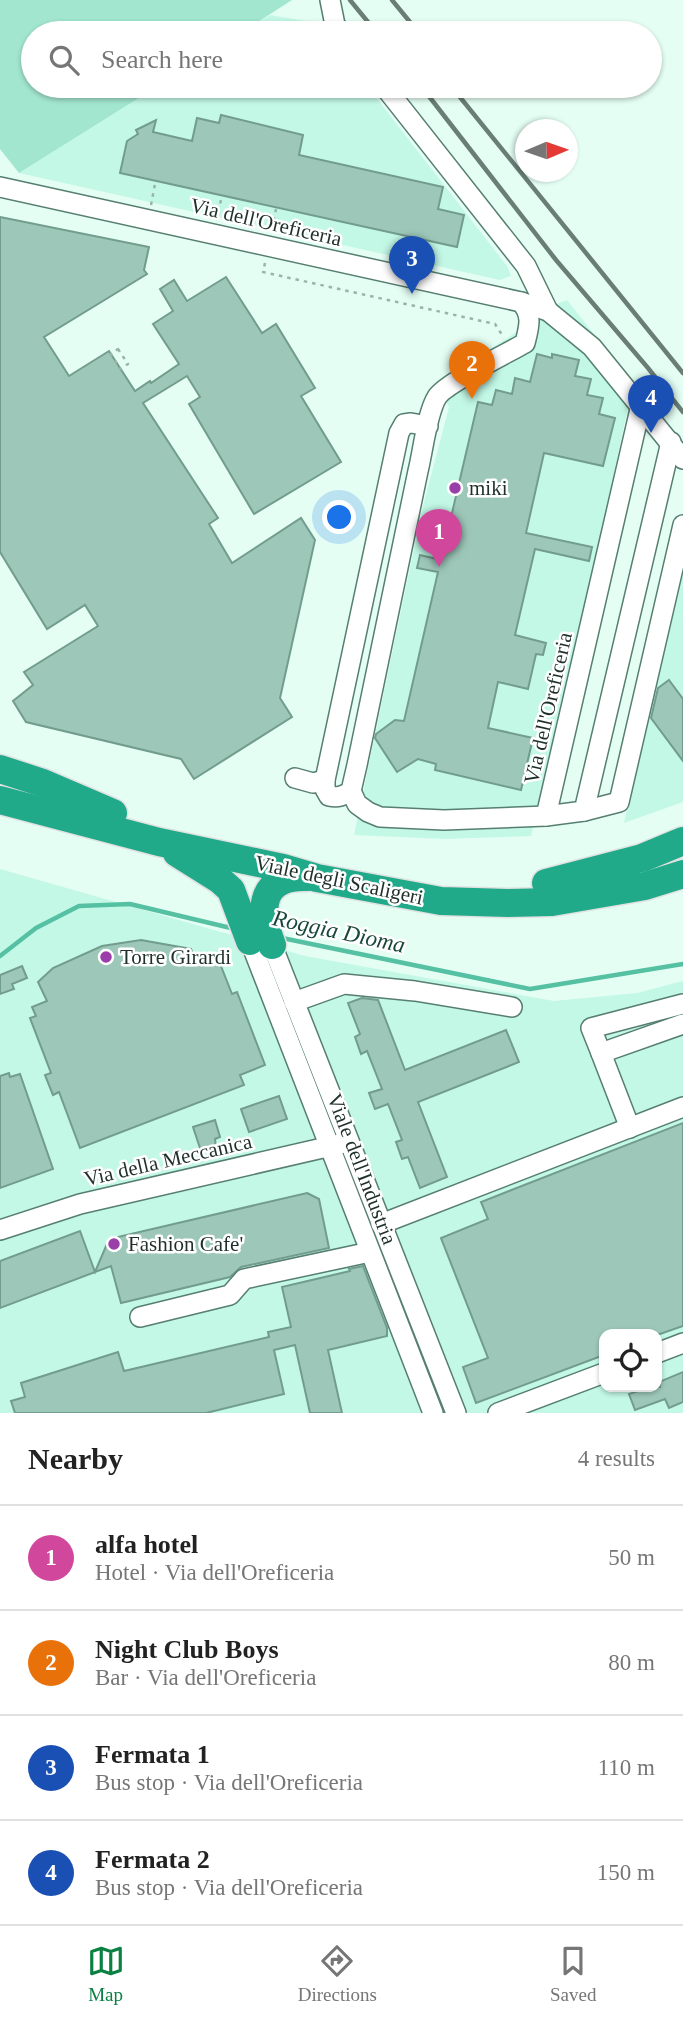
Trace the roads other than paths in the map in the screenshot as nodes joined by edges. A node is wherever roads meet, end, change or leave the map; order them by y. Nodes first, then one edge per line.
1 (330, 0) edge
2 (334, 21) edge
3 (393, 98) edge
4 (0, 187) edge
5 (521, 302) junction
6 (548, 311) junction
7 (568, 326) junction
8 (518, 347) junction
9 (640, 405) junction
10 (428, 426) junction
11 (671, 442) junction
12 (683, 459) edge
13 (683, 525) edge
14 (365, 593) junction
15 (392, 599) junction
16 (0, 769) edge
17 (295, 778) dead end
18 (325, 780) junction
19 (0, 785) edge
20 (351, 791) junction
21 (0, 800) edge
22 (0, 811) edge
23 (584, 811) junction
24 (547, 816) junction
25 (111, 822) junction
26 (683, 841) edge
27 (159, 842) junction
28 (683, 854) edge
29 (683, 874) edge
30 (317, 878) junction
31 (545, 883) junction
32 (440, 892) junction
33 (258, 934) junction
34 (294, 1002) junction
35 (683, 1004) edge
36 (512, 1007) dead end
37 (683, 1024) edge
38 (601, 1053) junction
39 (683, 1107) edge
40 (630, 1128) junction
41 (339, 1145) junction
42 (381, 1224) junction
43 (0, 1230) edge
44 (370, 1252) junction
45 (141, 1317) dead end
46 (683, 1343) edge
47 (662, 1351) edge
48 (599, 1375) edge
49 (433, 1413) edge
50 (456, 1413) edge
51 (498, 1413) edge

1 - 2 street
3 - 6 street
4 - 5 street, Via dell'Oreficeria
5 - 6 street, Via dell'Oreficeria
5 - 8 street
6 - 7 street, Via dell'Oreficeria
7 - 8 street
7 - 9 street, Via dell'Oreficeria
8 - 10 street
9 - 11 street, Via dell'Oreficeria
9 - 24 street, Via dell'Oreficeria
10 - 14 street
10 - 15 street
11 - 12 street, Via dell'Oreficeria
11 - 23 street
13 - 23 street, Via dell'Oreficeria
14 - 15 street
14 - 18 street
15 - 20 street
16 - 25 highway
17 - 18 street
18 - 20 street
19 - 25 highway, Viale degli Scaligeri
20 - 24 street, Via dell'Oreficeria
21 - 25 highway, Viale degli Scaligeri
22 - 25 highway
23 - 24 street, Via dell'Oreficeria
25 - 27 highway, Viale degli Scaligeri
25 - 32 highway, Viale degli Scaligeri
26 - 31 highway
27 - 30 highway, Viale degli Scaligeri
27 - 33 highway
28 - 31 highway, Viale degli Scaligeri
29 - 32 highway, Viale degli Scaligeri
30 - 32 highway, Viale degli Scaligeri
30 - 33 highway
31 - 32 highway, Viale degli Scaligeri
33 - 34 street, Viale dell'Industria
33 - 41 street, Viale dell'Industria
34 - 36 street
34 - 41 street, Viale dell'Industria
35 - 38 street
37 - 38 street
38 - 40 street
39 - 40 street
40 - 42 street
41 - 42 street, Viale dell'Industria
41 - 43 street, Via della Meccanica
41 - 44 street, Viale dell'Industria
42 - 50 street, Viale dell'Industria
44 - 45 street
44 - 49 street, Viale dell'Industria
46 - 47 street
48 - 51 street

